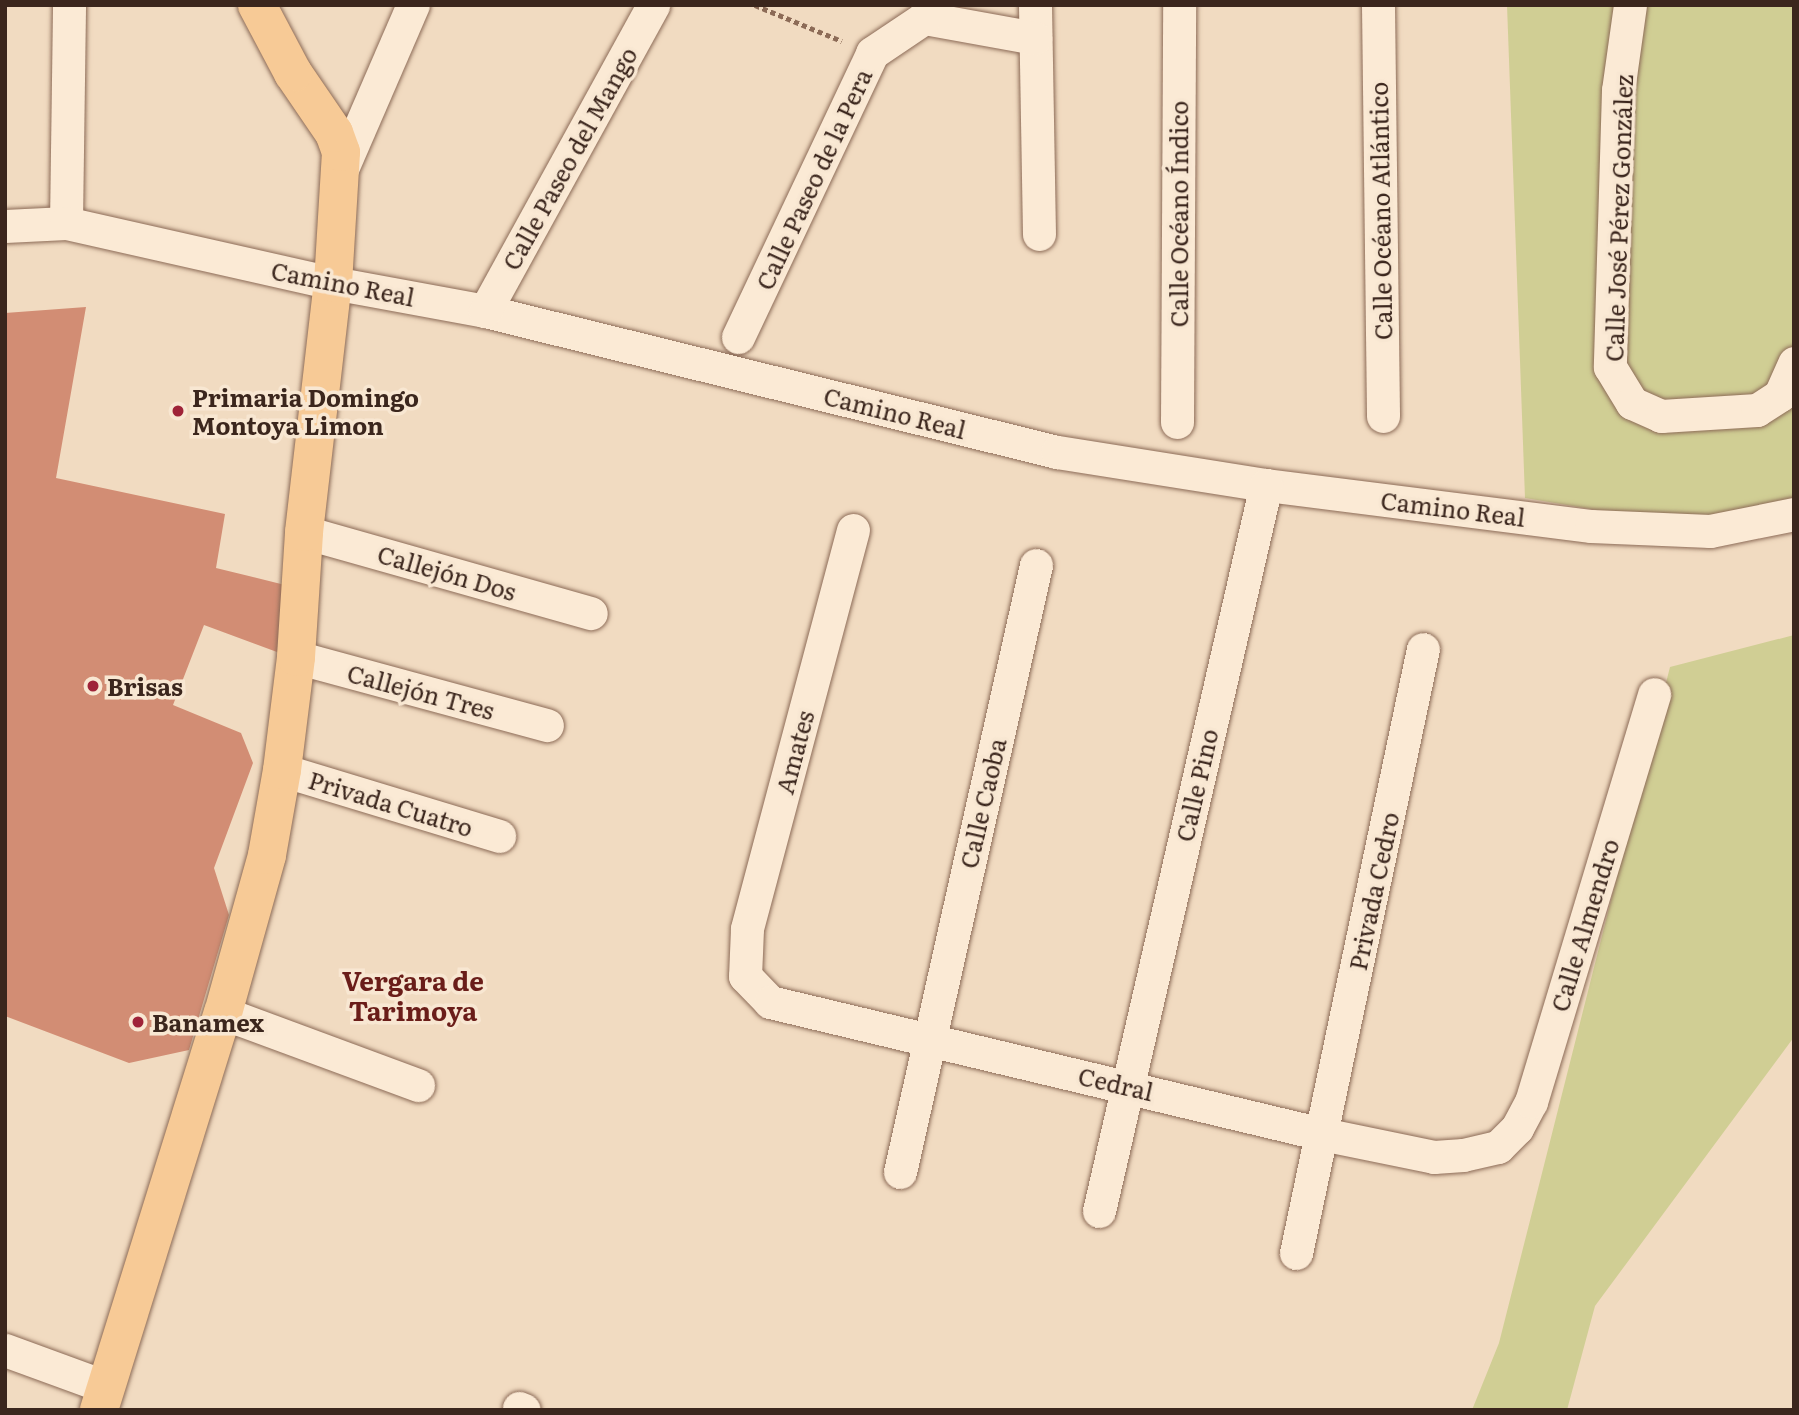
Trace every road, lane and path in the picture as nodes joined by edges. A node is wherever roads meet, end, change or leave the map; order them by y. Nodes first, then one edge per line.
1 (69, 5) edge
2 (257, 5) edge
3 (413, 5) edge
4 (653, 5) edge
5 (755, 5) edge
6 (1035, 5) edge
7 (1179, 5) edge
8 (1378, 5) edge
9 (1630, 5) edge
10 (928, 12) edge
11 (1035, 38) junction
12 (872, 53) junction
13 (341, 171) junction
14 (66, 223) junction
15 (5, 226) edge
16 (1039, 234) dead end
17 (333, 283) junction
18 (485, 311) junction
19 (738, 337) dead end
20 (1794, 363) edge
21 (1383, 416) dead end
22 (1177, 422) dead end
23 (1266, 485) junction
24 (1794, 514) edge
25 (853, 530) dead end
26 (304, 532) junction
27 (1035, 565) dead end
28 (591, 613) dead end
29 (1423, 649) dead end
30 (296, 657) junction
31 (1654, 694) dead end
32 (547, 725) dead end
33 (282, 769) junction
34 (499, 836) dead end
35 (745, 976) joint
36 (223, 1013) junction
37 (929, 1041) junction
38 (1126, 1084) junction
39 (418, 1085) dead end
40 (1322, 1134) junction
41 (1498, 1147) joint
42 (900, 1172) dead end
43 (1099, 1211) dead end
44 (1296, 1253) dead end
45 (5, 1350) edge
46 (102, 1399) edge

1 - 14 street
2 - 13 main road
3 - 13 street
4 - 18 street, Calle Paseo del Mango
5 - 12 path
6 - 11 street
7 - 22 street, Calle Océano Índico
8 - 21 street, Calle Océano Atlántico
9 - 20 street, Calle José Pérez González
10 - 11 street
10 - 12 street, Calle Paseo de la Pera
11 - 16 street
12 - 19 street, Calle Paseo de la Pera
13 - 17 main road
14 - 15 street, Camino Real
14 - 17 street, Camino Real
17 - 18 street, Camino Real
17 - 26 main road
18 - 23 street, Camino Real
23 - 24 street, Camino Real
23 - 38 street, Calle Pino
25 - 35 street, Amates
26 - 28 street, Callejón Dos
26 - 30 main road
27 - 37 street, Calle Caoba
29 - 40 street, Privada Cedro
30 - 32 street, Callejón Tres
30 - 33 main road
31 - 41 street, Calle Almendro
33 - 34 street, Privada Cuatro
33 - 36 main road
35 - 37 street, Cedral
36 - 39 street
36 - 46 main road
37 - 38 street, Cedral
37 - 42 street, Calle Caoba
38 - 40 street, Cedral
38 - 43 street, Calle Pino
40 - 41 street, Cedral
40 - 44 street, Privada Cedro
45 - 46 street

